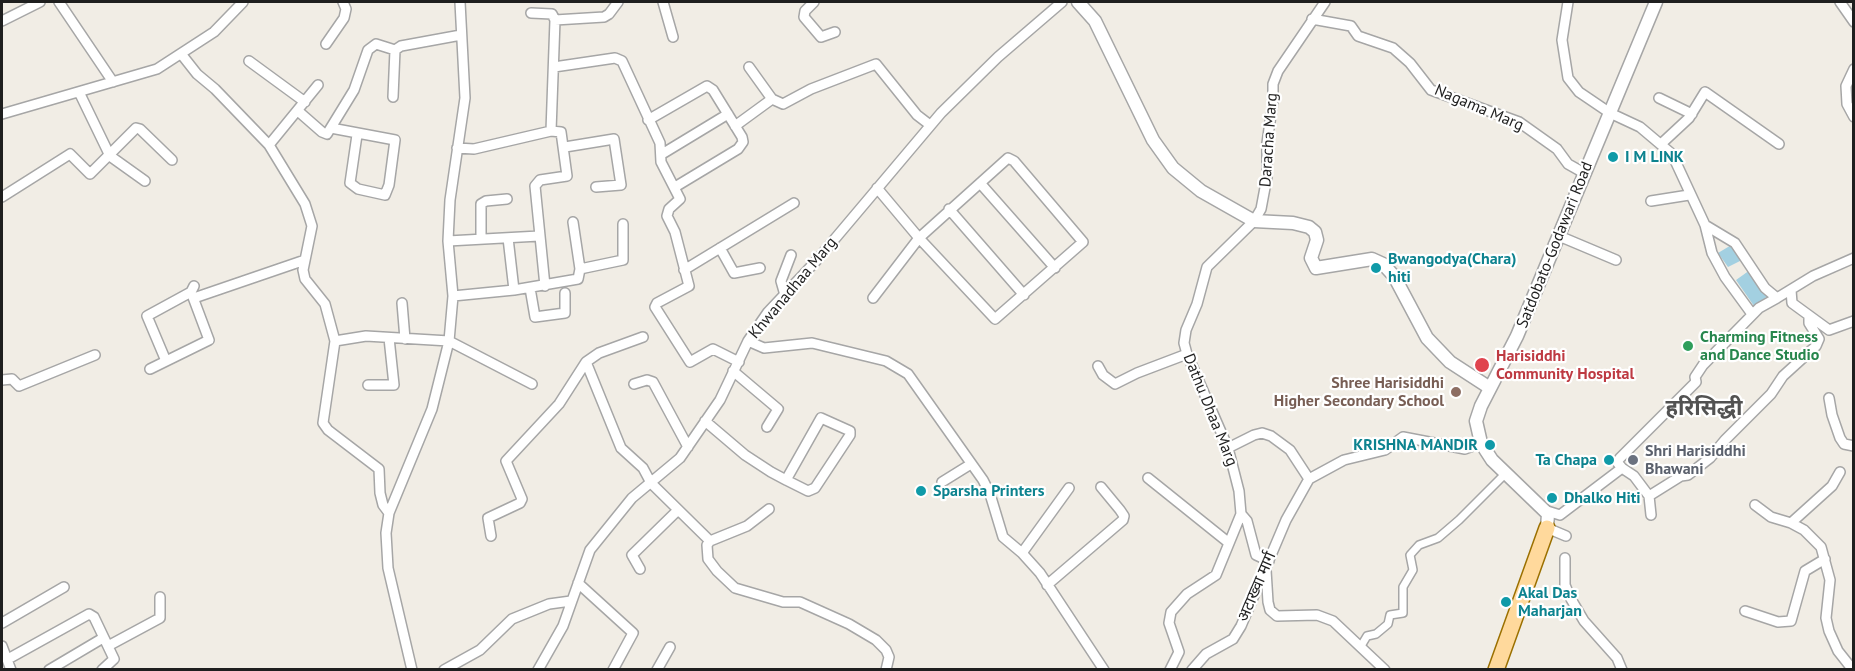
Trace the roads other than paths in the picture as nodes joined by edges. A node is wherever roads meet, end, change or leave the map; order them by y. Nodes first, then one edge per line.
1 (40, 2) edge
2 (59, 2) edge
3 (243, 2) edge
4 (343, 2) edge
5 (460, 2) edge
6 (618, 2) edge
7 (663, 2) edge
8 (814, 2) edge
9 (1062, 2) edge
10 (1078, 2) edge
11 (1325, 2) edge
12 (1568, 2) edge
13 (1656, 2) edge
14 (1840, 2) edge
15 (531, 13) dead end
16 (1312, 19) junction
17 (555, 20) junction
18 (2, 21) edge
19 (1854, 21) edge
20 (835, 32) dead end
21 (461, 35) junction
22 (673, 37) dead end
23 (326, 44) dead end
24 (395, 50) junction
25 (182, 55) junction
26 (249, 61) dead end
27 (554, 67) junction
28 (749, 67) dead end
29 (1854, 69) edge
30 (113, 82) junction
31 (318, 85) dead end
32 (79, 92) junction
33 (393, 96) dead end
34 (1659, 98) dead end
35 (772, 99) junction
36 (305, 102) junction
37 (298, 111) junction
38 (1610, 113) junction
39 (2, 114) edge
40 (728, 114) junction
41 (1692, 114) junction
42 (1854, 117) edge
43 (648, 120) junction
44 (930, 125) junction
45 (735, 126) junction
46 (331, 128) junction
47 (551, 131) junction
48 (357, 135) junction
49 (1661, 144) junction
50 (1779, 144) dead end
51 (269, 145) junction
52 (565, 147) junction
53 (457, 148) junction
54 (662, 154) junction
55 (110, 156) junction
56 (172, 160) dead end
57 (1584, 173) junction
58 (145, 181) dead end
59 (980, 183) junction
60 (596, 187) dead end
61 (675, 187) junction
62 (877, 188) junction
63 (1689, 195) junction
64 (2, 196) edge
65 (507, 200) dead end
66 (1651, 201) dead end
67 (794, 203) dead end
68 (949, 209) junction
69 (1254, 221) junction
70 (573, 222) dead end
71 (623, 225) dead end
72 (1705, 225) junction
73 (539, 236) junction
74 (1559, 236) junction
75 (481, 238) junction
76 (508, 238) junction
77 (919, 238) junction
78 (448, 241) junction
79 (720, 248) junction
80 (791, 255) dead end
81 (1854, 258) edge
82 (305, 260) junction
83 (1616, 260) dead end
84 (580, 268) junction
85 (760, 268) dead end
86 (1055, 268) junction
87 (684, 270) junction
88 (545, 286) junction
89 (530, 288) junction
90 (514, 290) junction
91 (1791, 290) junction
92 (193, 292) junction
93 (565, 293) dead end
94 (785, 295) junction
95 (1024, 295) junction
96 (453, 296) junction
97 (873, 298) dead end
98 (1776, 298) junction
99 (402, 303) dead end
100 (1752, 314) junction
101 (1809, 316) junction
102 (1854, 321) edge
103 (643, 337) dead end
104 (389, 338) junction
105 (405, 339) junction
106 (449, 340) junction
107 (335, 341) junction
108 (748, 341) junction
109 (1187, 354) junction
110 (94, 355) dead end
111 (166, 361) junction
112 (586, 362) junction
113 (739, 362) junction
114 (1098, 366) dead end
115 (150, 369) dead end
116 (734, 371) junction
117 (2, 380) edge
118 (532, 384) dead end
119 (634, 384) dead end
120 (368, 385) dead end
121 (1490, 388) junction
122 (1829, 398) dead end
123 (705, 421) junction
124 (767, 427) dead end
125 (1481, 443) junction
126 (1854, 446) edge
127 (688, 447) junction
128 (1228, 447) junction
129 (971, 464) junction
130 (1622, 468) junction
131 (1840, 472) dead end
132 (1505, 474) junction
133 (1148, 478) dead end
134 (1309, 479) junction
135 (786, 480) junction
136 (942, 482) dead end
137 (651, 483) junction
138 (1101, 487) dead end
139 (1069, 488) dead end
140 (1649, 496) junction
141 (1755, 505) dead end
142 (769, 509) dead end
143 (678, 510) junction
144 (1544, 510) junction
145 (389, 513) junction
146 (1241, 514) junction
147 (1652, 515) dead end
148 (1791, 523) junction
149 (1547, 528) junction
150 (491, 536) dead end
151 (1566, 536) dead end
152 (710, 541) junction
153 (1229, 543) junction
154 (1022, 553) junction
155 (1565, 558) dead end
156 (1825, 559) junction
157 (1268, 564) junction
158 (640, 569) dead end
159 (578, 583) junction
160 (1047, 585) junction
161 (64, 587) dead end
162 (160, 597) dead end
163 (571, 601) junction
164 (1745, 611) dead end
165 (2, 623) edge
166 (105, 642) junction
167 (2, 646) edge
168 (1361, 646) junction
169 (670, 647) dead end
170 (8, 659) junction
171 (11, 669) edge
172 (49, 669) edge
173 (102, 669) edge
174 (412, 669) edge
175 (444, 669) edge
176 (538, 669) edge
177 (613, 669) edge
178 (657, 669) edge
179 (886, 669) edge
180 (1104, 669) edge
181 (1170, 669) edge
182 (1192, 669) edge
183 (1385, 669) edge
184 (1496, 669) edge
185 (1622, 669) edge
186 (1853, 669) edge

1 - 18 street
2 - 30 street
3 - 25 street
4 - 23 street
5 - 21 street
6 - 17 street
7 - 22 street
8 - 20 street
9 - 44 street, Khwanadhaa Marg
10 - 69 street
11 - 16 street, Daracha Marg
12 - 38 street
13 - 38 street, Satdobato-Godawari Road
14 - 19 street
15 - 17 street
16 - 57 street, Nagama Marg
16 - 69 street, Daracha Marg
17 - 27 street
21 - 24 street
21 - 53 street
24 - 33 street
24 - 46 street
25 - 30 street
25 - 51 street
26 - 36 street
27 - 43 street
27 - 47 street
28 - 35 street
29 - 42 street
30 - 32 street
31 - 36 street
32 - 39 street
32 - 55 street
34 - 41 street
35 - 44 street
35 - 45 street
36 - 37 street
37 - 46 street
37 - 51 street
38 - 49 street
38 - 57 street, Satdobato-Godawari Road
40 - 43 street
40 - 45 street
40 - 54 street
41 - 49 street
41 - 50 street
43 - 54 street
44 - 62 street, Khwanadhaa Marg
45 - 61 street
46 - 48 street
47 - 52 street
47 - 53 street
48 - 48 street
49 - 63 street
51 - 82 street
52 - 60 street
52 - 73 street
53 - 78 street
54 - 61 street
55 - 56 street
55 - 58 street
55 - 64 street
57 - 74 street, Satdobato-Godawari Road
59 - 68 street
59 - 86 street
59 - 86 street
61 - 87 street
62 - 77 street
62 - 94 street, Khwanadhaa Marg
63 - 66 street
63 - 72 street
65 - 75 street
67 - 79 street
68 - 77 street
68 - 95 street
69 - 109 street, Dathu Dhaa Marg
69 - 121 street
70 - 84 street
71 - 84 street
72 - 98 street
72 - 100 street
73 - 76 street
73 - 88 street
74 - 83 street
74 - 121 street, Satdobato-Godawari Road
75 - 76 street
75 - 78 street
76 - 90 street
77 - 95 street
77 - 97 street
78 - 96 street
79 - 85 street
79 - 87 street
80 - 94 street
81 - 91 street
82 - 92 street
82 - 107 street
84 - 88 street
86 - 95 street
87 - 113 street
88 - 89 street
89 - 90 street
89 - 93 street
90 - 96 street
91 - 98 street
91 - 101 street
92 - 111 street
92 - 111 street
94 - 108 street, Khwanadhaa Marg
96 - 106 street
98 - 100 street
99 - 105 street
100 - 130 street
101 - 102 street
101 - 140 street
103 - 112 street
104 - 105 street
104 - 107 street
104 - 120 street
105 - 106 street
106 - 118 street
106 - 145 street
107 - 145 street
108 - 113 street, Khwanadhaa Marg
108 - 129 street
109 - 114 street
109 - 128 street, Dathu Dhaa Marg
110 - 117 street
111 - 115 street
112 - 137 street
112 - 150 street
113 - 116 street, Khwanadhaa Marg
116 - 123 street, Khwanadhaa Marg
116 - 124 street
119 - 127 street
121 - 125 street, Satdobato-Godawari Road
122 - 126 street
123 - 127 street, Khwanadhaa Marg
123 - 135 street
125 - 132 street
125 - 134 street
127 - 137 street, Khwanadhaa Marg
128 - 134 street
128 - 146 street, Dathu Dhaa Marg
129 - 136 street
129 - 154 street
130 - 140 street
130 - 144 street
131 - 148 street
132 - 144 street
132 - 168 street
133 - 153 street
134 - 157 street, अटाख्वा मार्ग
135 - 135 street
137 - 143 street
137 - 159 street, Khwanadhaa Marg
138 - 160 street
139 - 154 street
140 - 147 street
141 - 148 street
142 - 152 street
143 - 152 street
143 - 158 street
144 - 149 street
145 - 174 street
146 - 153 street
146 - 157 street
148 - 156 street
149 - 151 street
149 - 184 main road
152 - 179 street
153 - 181 street
154 - 160 street
155 - 185 street
156 - 164 street
156 - 186 street
157 - 168 street
157 - 182 street, अटाख्वा मार्ग
159 - 163 street, Khwanadhaa Marg
159 - 177 street
160 - 180 street
161 - 165 street
162 - 166 street
163 - 175 street
163 - 176 street, Khwanadhaa Marg
166 - 170 street
166 - 172 street
166 - 173 street
167 - 170 street
168 - 183 street
169 - 178 street
170 - 171 street

